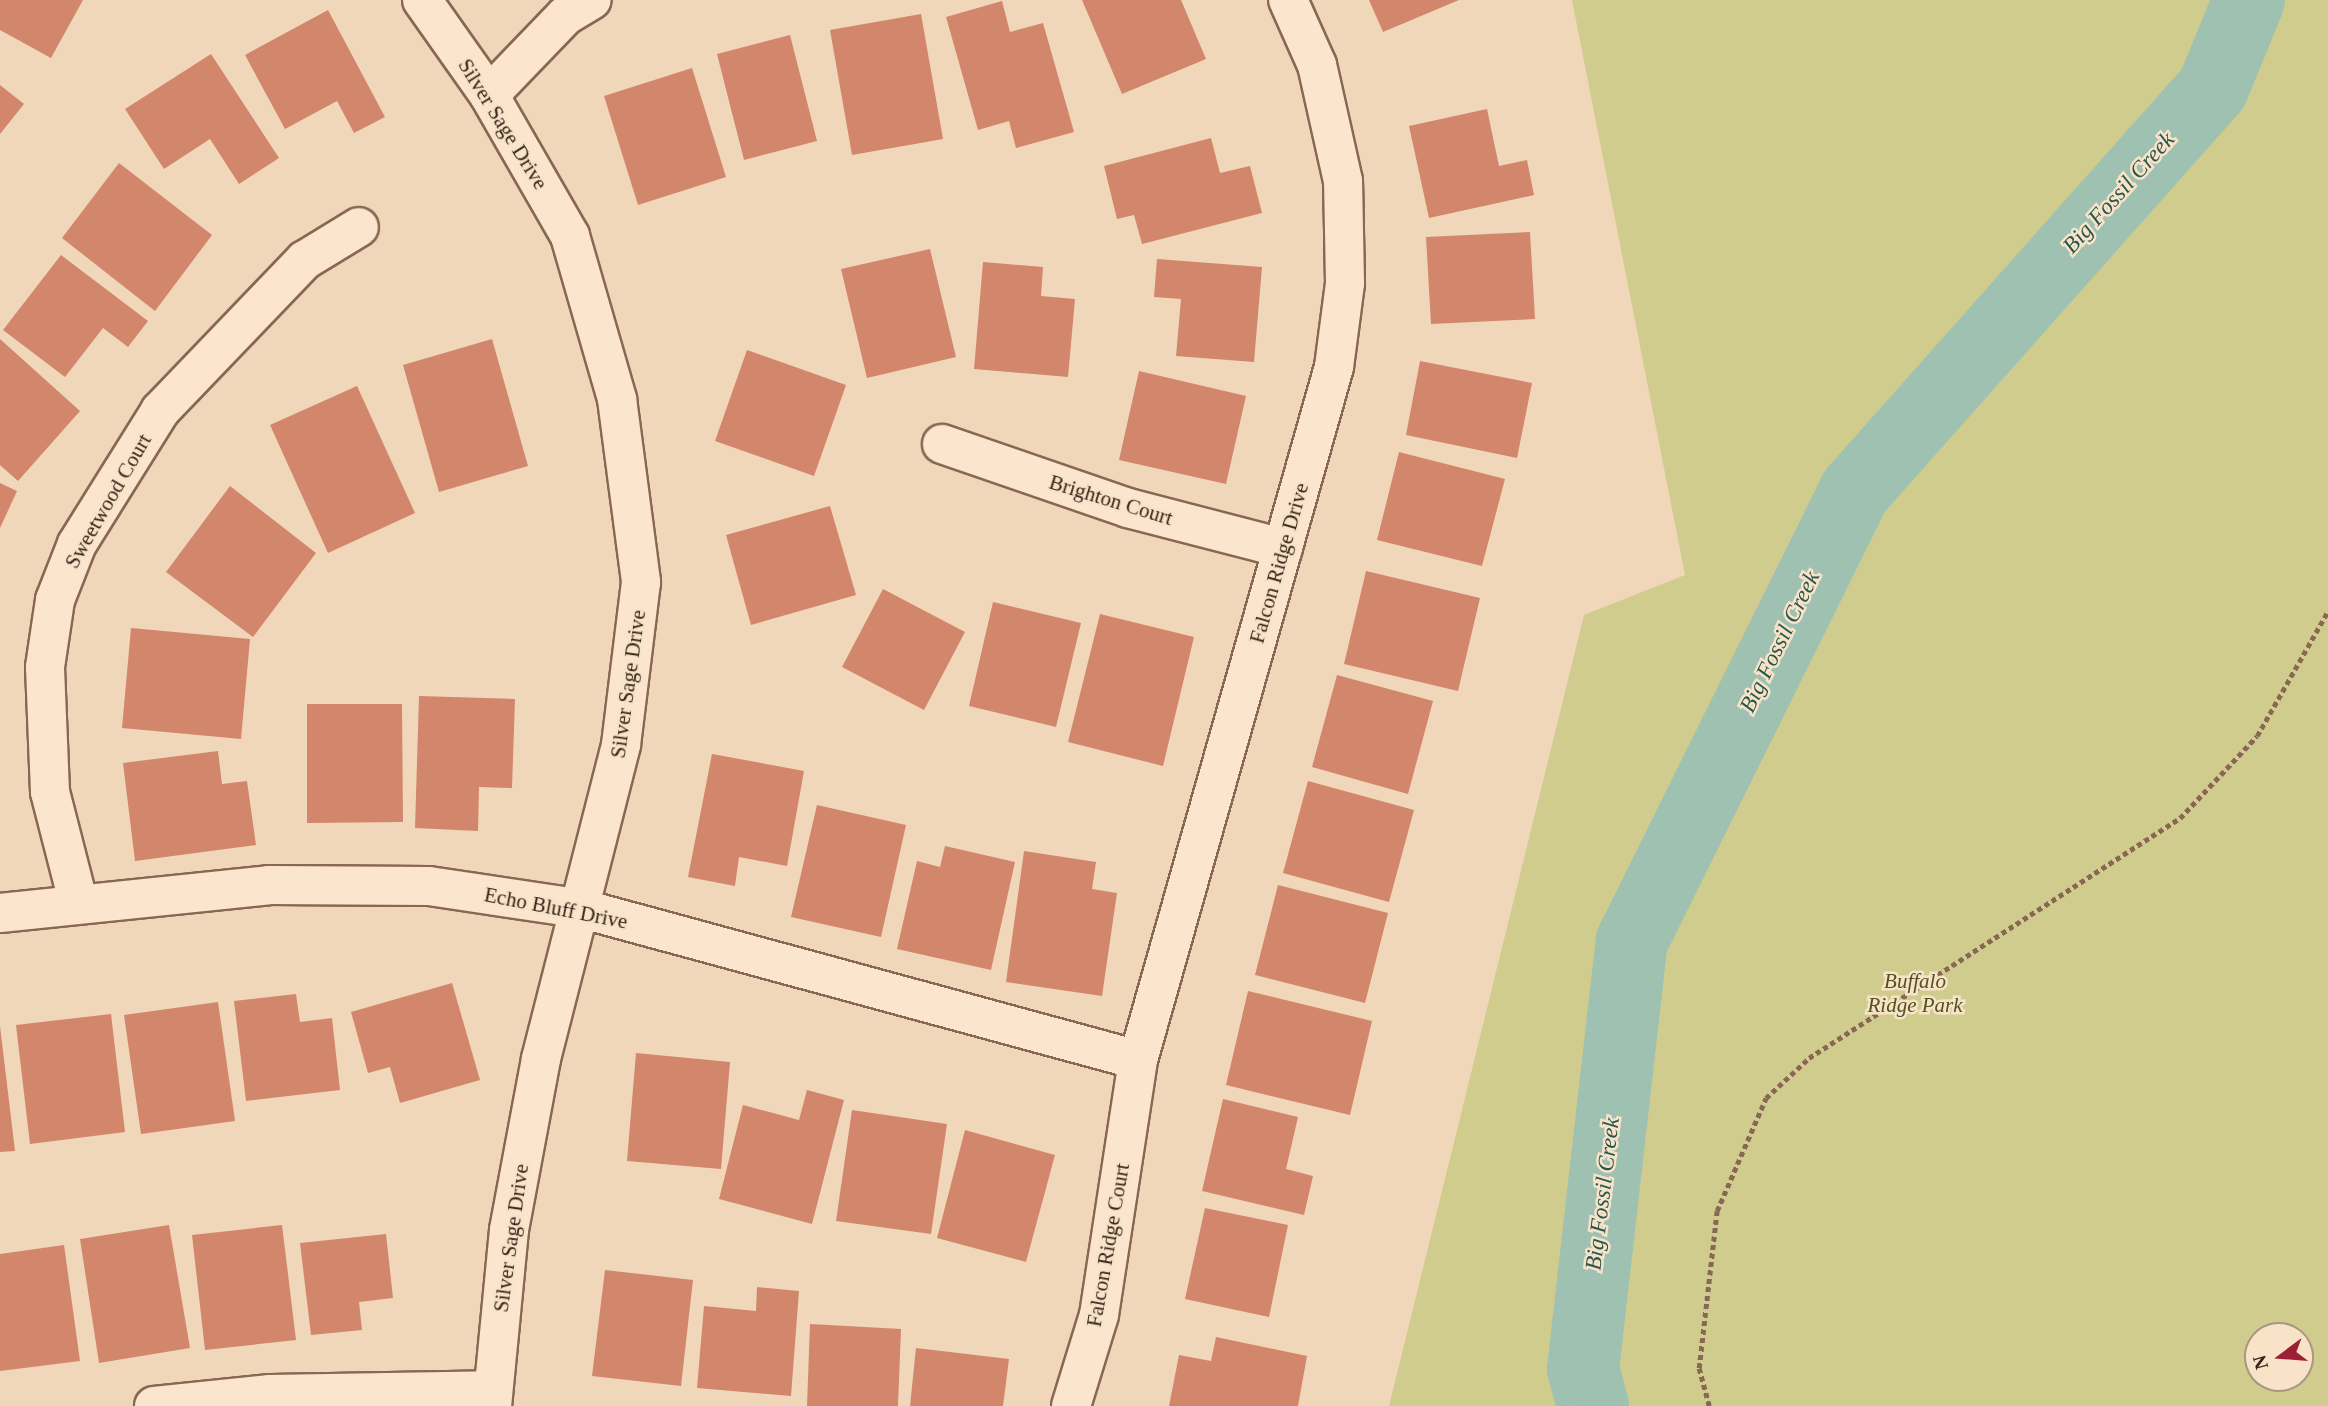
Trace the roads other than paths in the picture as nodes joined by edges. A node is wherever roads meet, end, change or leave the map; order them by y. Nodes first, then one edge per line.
1 (422, 0) edge
2 (592, 0) edge
3 (1289, 0) edge
4 (489, 94) junction
5 (359, 227) dead end
6 (942, 444) dead end
7 (1283, 548) junction
8 (78, 901) junction
9 (583, 909) junction
10 (0, 913) edge
11 (1138, 1060) junction
12 (1129, 1123) joint
13 (491, 1398) edge
14 (154, 1406) edge
15 (1071, 1406) edge

1 - 4 street, Silver Sage Drive
2 - 4 street
3 - 7 street, Falcon Ridge Drive
4 - 9 street, Silver Sage Drive
5 - 8 street, Sweetwood Court
6 - 7 street, Brighton Court
7 - 11 street, Falcon Ridge Drive
8 - 9 street, Echo Bluff Drive
8 - 10 street, Echo Bluff Drive
9 - 11 street, Echo Bluff Drive
9 - 13 street, Silver Sage Drive
11 - 12 street, Falcon Ridge Drive
12 - 15 street, Falcon Ridge Court
13 - 14 street

